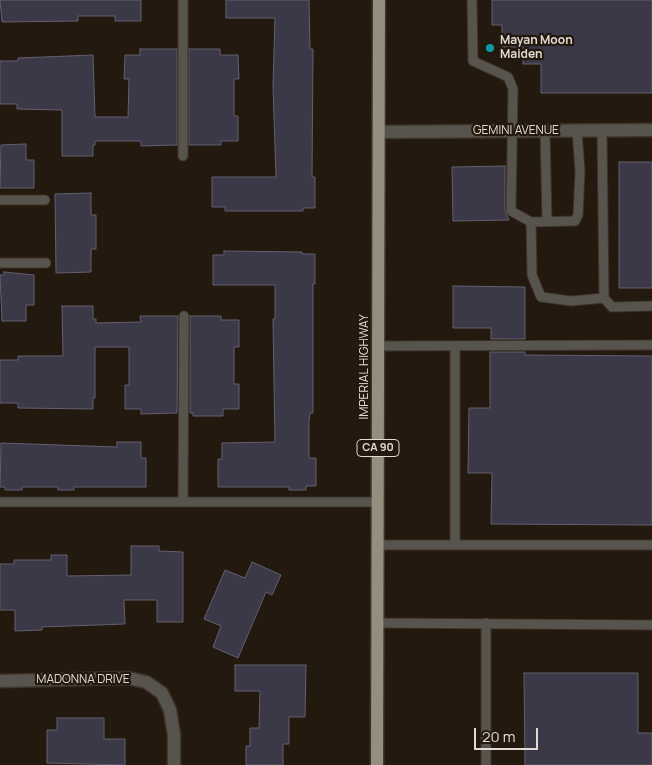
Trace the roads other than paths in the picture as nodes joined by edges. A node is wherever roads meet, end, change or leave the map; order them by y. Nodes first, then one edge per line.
1 (183, 0) edge
2 (379, 0) edge
3 (472, 0) edge
4 (652, 130) edge
5 (512, 131) junction
6 (545, 131) junction
7 (577, 131) junction
8 (602, 131) junction
9 (379, 132) junction
10 (183, 156) dead end
11 (0, 200) edge
12 (45, 200) dead end
13 (547, 221) junction
14 (531, 222) junction
15 (0, 263) edge
16 (46, 263) dead end
17 (604, 298) junction
18 (652, 306) edge
19 (184, 316) dead end
20 (652, 345) edge
21 (379, 346) junction
22 (455, 346) junction
23 (0, 502) edge
24 (183, 502) junction
25 (378, 502) junction
26 (455, 544) junction
27 (378, 545) junction
28 (652, 545) edge
29 (376, 623) junction
30 (486, 623) junction
31 (652, 625) edge
32 (0, 680) edge
33 (174, 765) edge
34 (377, 765) edge
35 (486, 765) edge

1 - 10 lane
2 - 9 main road, IMPERIAL HIGHWAY / CA 90
3 - 5 lane
4 - 8 street, GEMINI AVENUE
5 - 6 street, GEMINI AVENUE
5 - 9 street, GEMINI AVENUE
5 - 14 lane
6 - 7 street, GEMINI AVENUE
6 - 13 lane
7 - 8 street, GEMINI AVENUE
7 - 13 lane
8 - 17 lane
9 - 21 main road, IMPERIAL HIGHWAY / CA 90
11 - 12 lane
13 - 14 lane
14 - 17 lane
15 - 16 lane
17 - 18 lane
19 - 24 lane
20 - 22 lane
21 - 22 lane
21 - 25 main road, IMPERIAL HIGHWAY / CA 90
22 - 26 lane
23 - 24 lane
24 - 25 lane
25 - 27 main road, IMPERIAL HIGHWAY / CA 90
26 - 27 lane
26 - 28 lane
27 - 29 main road, IMPERIAL HIGHWAY / CA 90
29 - 30 lane
29 - 34 main road, IMPERIAL HIGHWAY / CA 90
30 - 31 lane
30 - 35 lane
32 - 33 street, MADONNA DRIVE

